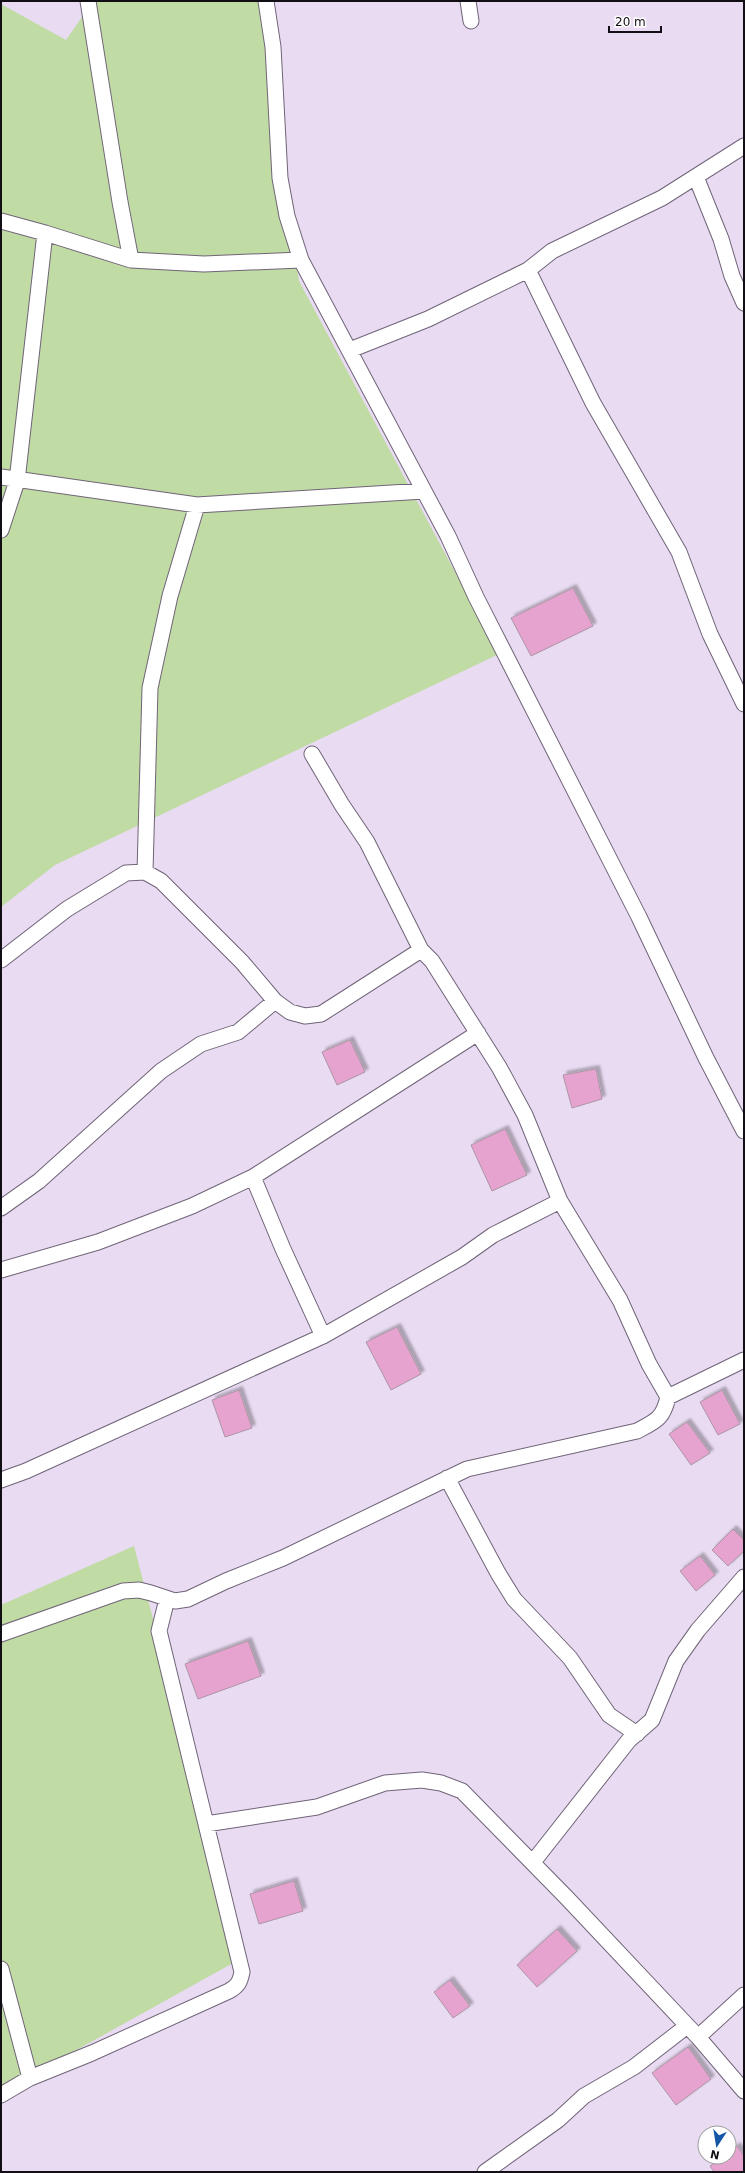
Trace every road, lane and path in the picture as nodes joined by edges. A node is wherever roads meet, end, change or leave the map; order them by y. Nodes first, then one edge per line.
1 (88, 1) edge
2 (266, 1) edge
3 (468, 1) edge
4 (471, 21) dead end
5 (744, 146) edge
6 (696, 177) junction
7 (1, 221) edge
8 (45, 233) junction
9 (131, 260) junction
10 (301, 260) junction
11 (528, 270) junction
12 (744, 303) edge
13 (350, 350) junction
14 (1, 477) edge
15 (17, 481) junction
16 (424, 491) junction
17 (197, 505) junction
18 (1, 530) edge
19 (744, 704) edge
20 (312, 754) dead end
21 (146, 872) junction
22 (420, 950) junction
23 (1, 960) edge
24 (275, 1001) junction
25 (478, 1033) junction
26 (744, 1131) edge
27 (253, 1177) junction
28 (560, 1201) junction
29 (1, 1208) edge
30 (1, 1270) edge
31 (323, 1336) junction
32 (744, 1360) edge
33 (668, 1397) junction
34 (448, 1478) junction
35 (1, 1480) edge
36 (744, 1577) edge
37 (168, 1599) junction
38 (1, 1634) edge
39 (637, 1734) junction
40 (206, 1824) junction
41 (533, 1862) junction
42 (1, 1968) edge
43 (744, 1995) edge
44 (692, 2032) junction
45 (30, 2078) junction
46 (744, 2091) edge
47 (1, 2095) edge
48 (485, 2172) edge

1 - 9 street
2 - 10 street
3 - 4 street
5 - 6 street
6 - 11 street
6 - 12 street
7 - 8 street
8 - 9 street
8 - 15 street
9 - 10 street
10 - 13 street
11 - 13 street
11 - 19 street
13 - 16 street
14 - 15 street
15 - 17 street
15 - 18 street
16 - 17 street
16 - 26 street
17 - 21 street
20 - 22 street
21 - 23 street
21 - 24 street
22 - 24 street
22 - 25 street
24 - 29 street
25 - 27 street
25 - 28 street
27 - 30 street
27 - 31 street
28 - 31 street
28 - 33 street
31 - 35 street
32 - 33 street
33 - 34 street
34 - 37 street
34 - 39 street
36 - 39 street
37 - 38 street
37 - 40 street
39 - 41 street
40 - 41 street
40 - 45 street
41 - 44 street
42 - 45 street
43 - 44 street
44 - 46 street
44 - 48 street
45 - 47 street

